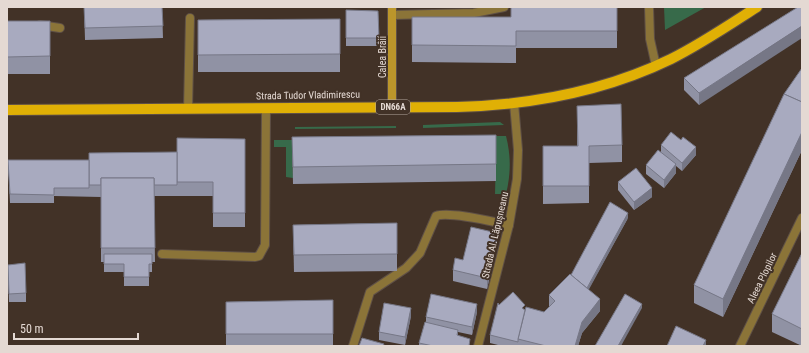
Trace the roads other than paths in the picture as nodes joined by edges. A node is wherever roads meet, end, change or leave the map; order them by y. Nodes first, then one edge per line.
1 (504, 7) edge
2 (649, 7) edge
3 (757, 7) edge
4 (392, 11) edge
5 (190, 18) dead end
6 (30, 24) edge
7 (60, 28) dead end
8 (656, 66) junction
9 (514, 103) junction
10 (392, 107) junction
11 (266, 108) junction
12 (188, 109) junction
13 (7, 110) edge
14 (802, 218) edge
15 (509, 225) junction
16 (162, 254) dead end
17 (352, 346) edge
18 (478, 346) edge
19 (740, 346) edge

1 - 4 street
2 - 8 street
3 - 8 main road, Strada Tudor Vladimirescu / DN66A
4 - 10 main road, Calea Brăii
5 - 12 street
6 - 7 street
8 - 9 main road, Strada Tudor Vladimirescu / DN66A
9 - 10 main road, Strada Tudor Vladimirescu / DN66A
9 - 15 street, Strada Al. Lăpușneanu
10 - 11 main road, Strada Tudor Vladimirescu / DN66A
11 - 12 main road, Strada Tudor Vladimirescu / DN66A
11 - 16 street
12 - 13 main road, Strada Tudor Vladimirescu / DN66A
14 - 19 street, Aleea Plopilor
15 - 17 street
15 - 18 street, Strada Al. Lăpușneanu

